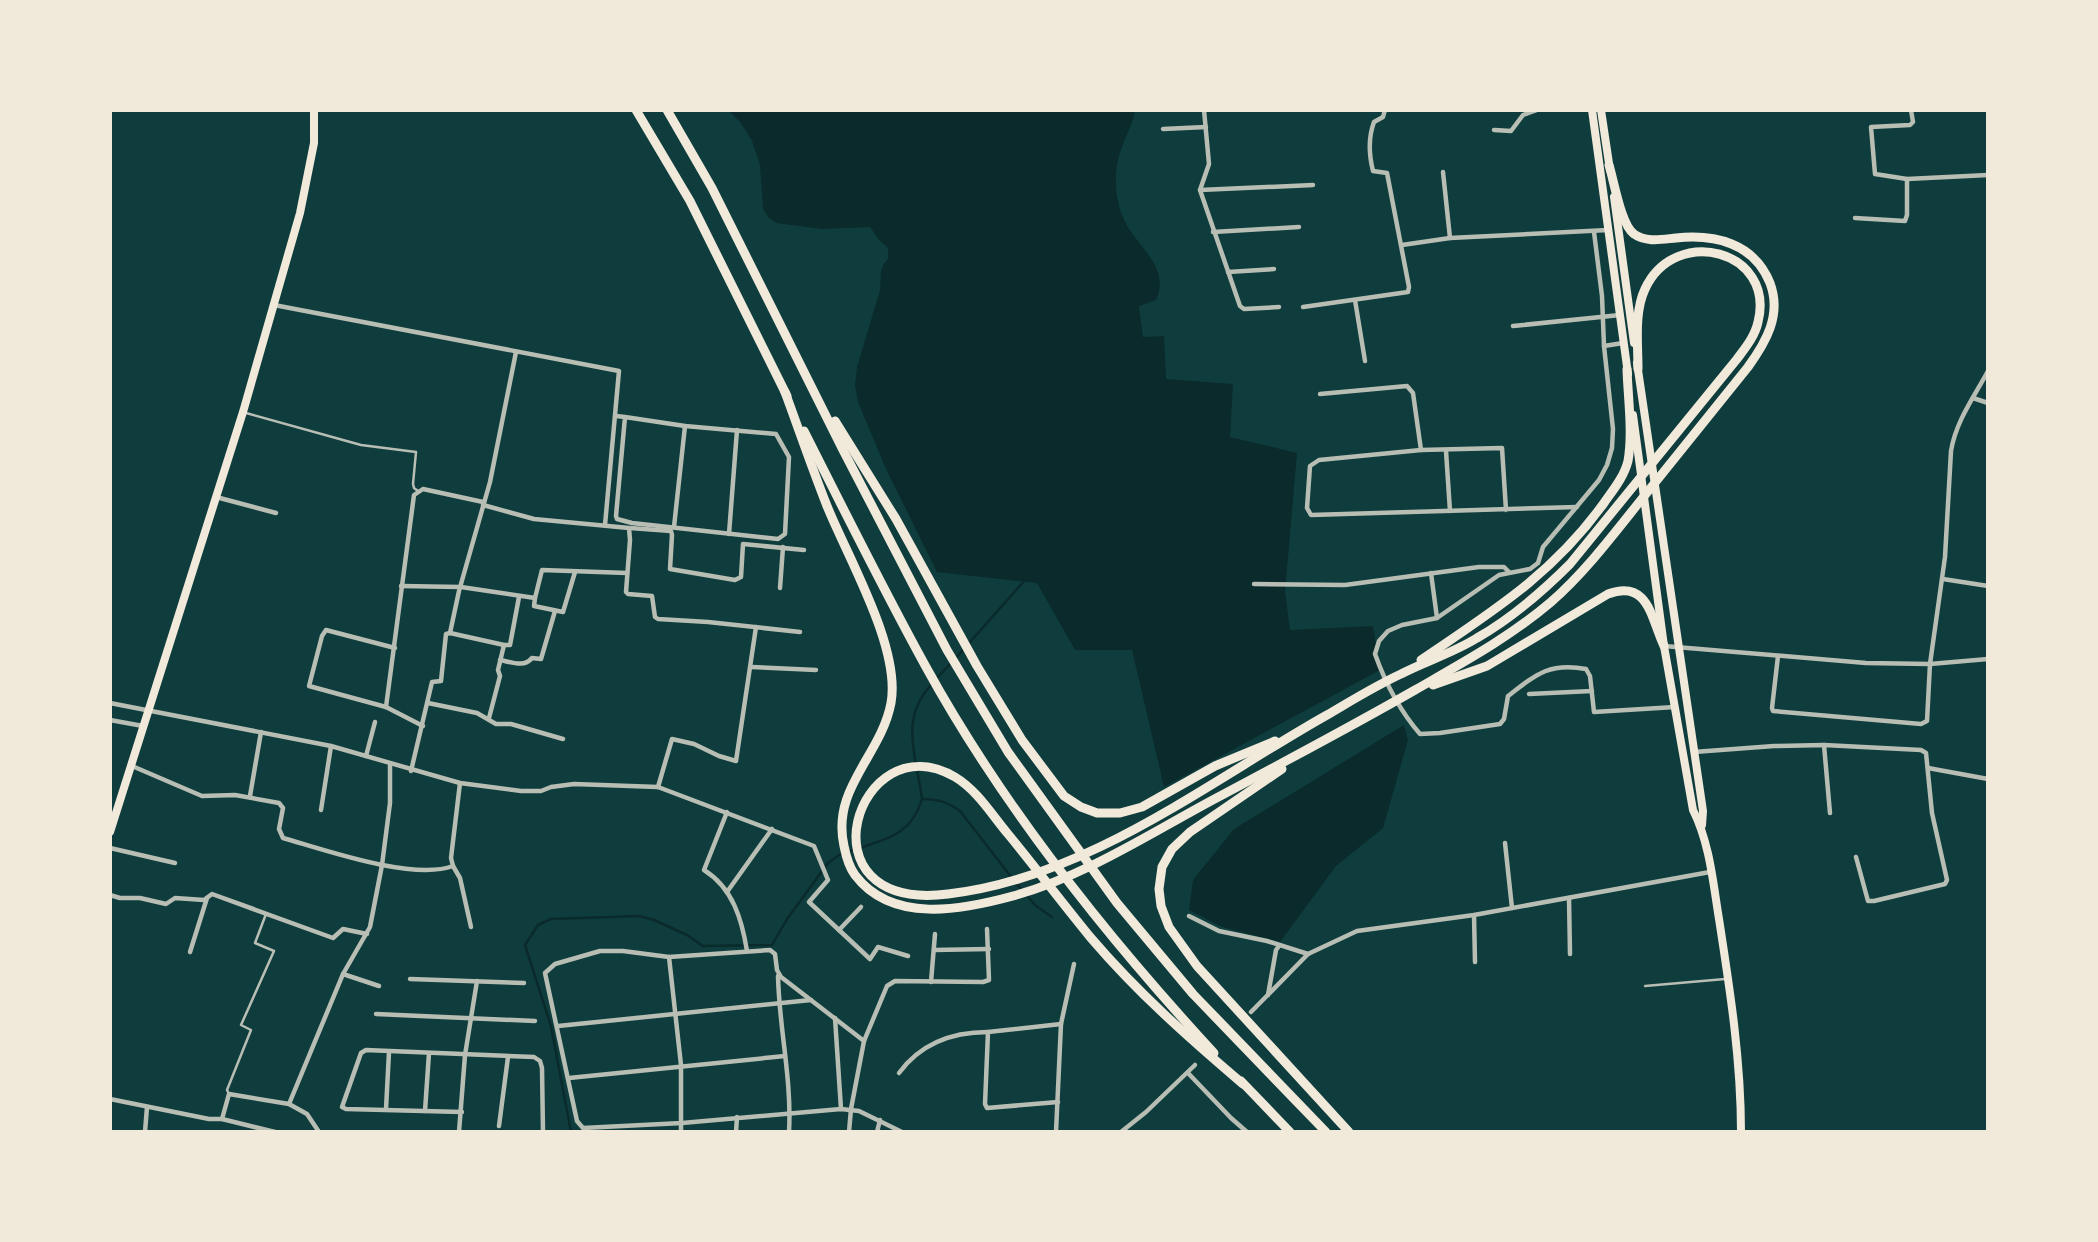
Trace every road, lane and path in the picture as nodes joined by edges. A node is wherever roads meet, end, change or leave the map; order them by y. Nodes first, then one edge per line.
1 (314, 110) edge
2 (636, 110) edge
3 (667, 110) edge
4 (1204, 110) edge
5 (1385, 110) edge
6 (1537, 110) edge
7 (1592, 110) edge
8 (1601, 110) edge
9 (1911, 110) edge
10 (1206, 127) junction
11 (1163, 129) dead end
12 (1494, 130) dead end
13 (1609, 164) junction
14 (1443, 172) dead end
15 (1988, 175) edge
16 (1907, 179) junction
17 (1313, 185) dead end
18 (1200, 190) junction
19 (1855, 218) dead end
20 (1299, 227) dead end
21 (1608, 230) junction
22 (1213, 232) junction
23 (1594, 232) junction
24 (1450, 239) junction
25 (1402, 245) junction
26 (1274, 269) dead end
27 (1228, 272) junction
28 (1355, 300) junction
29 (274, 305) junction
30 (1279, 307) dead end
31 (1303, 307) dead end
32 (1620, 315) junction
33 (1603, 318) junction
34 (1513, 326) dead end
35 (1623, 342) junction
36 (1604, 346) junction
37 (516, 352) junction
38 (1366, 361) dead end
39 (1627, 369) junction
40 (1638, 369) junction
41 (1988, 371) edge
42 (806, 375) junction
43 (785, 392) junction
44 (1320, 394) dead end
45 (1973, 398) junction
46 (1988, 403) edge
47 (243, 412) junction
48 (616, 416) junction
49 (625, 417) junction
50 (685, 426) junction
51 (737, 430) junction
52 (1421, 450) junction
53 (1446, 451) junction
54 (418, 491) junction
55 (215, 497) junction
56 (483, 503) junction
57 (1577, 507) junction
58 (1506, 510) junction
59 (1450, 511) junction
60 (276, 513) dead end
61 (605, 525) junction
62 (674, 527) junction
63 (629, 528) junction
64 (729, 534) junction
65 (783, 547) junction
66 (804, 550) dead end
67 (575, 572) junction
68 (627, 573) junction
69 (1431, 573) junction
70 (1510, 573) junction
71 (1942, 579) junction
72 (1254, 584) dead end
73 (401, 586) junction
74 (1988, 586) edge
75 (461, 587) junction
76 (780, 588) dead end
77 (519, 597) junction
78 (535, 598) junction
79 (555, 611) junction
80 (1437, 618) junction
81 (756, 627) junction
82 (800, 632) dead end
83 (450, 633) junction
84 (504, 645) junction
85 (1664, 646) junction
86 (1678, 647) junction
87 (395, 648) junction
88 (1778, 656) junction
89 (1988, 659) edge
90 (500, 660) junction
91 (1930, 664) junction
92 (751, 667) junction
93 (816, 670) dead end
94 (1398, 675) junction
95 (1592, 691) junction
96 (1409, 693) junction
97 (1529, 694) dead end
98 (110, 703) edge
99 (428, 703) junction
100 (386, 707) junction
101 (1675, 707) junction
102 (148, 708) junction
103 (489, 718) junction
104 (110, 720) edge
105 (375, 722) dead end
106 (143, 726) junction
107 (423, 726) junction
108 (1299, 731) junction
109 (261, 732) junction
110 (563, 739) dead end
111 (1824, 745) junction
112 (331, 746) junction
113 (1308, 751) junction
114 (1693, 752) junction
115 (366, 756) junction
116 (390, 765) junction
117 (131, 766) junction
118 (1928, 768) junction
119 (411, 771) junction
120 (1988, 779) edge
121 (460, 783) junction
122 (658, 786) junction
123 (250, 796) junction
124 (321, 810) dead end
125 (727, 812) junction
126 (1830, 813) dead end
127 (1702, 828) junction
128 (772, 829) junction
129 (110, 832) edge
130 (1504, 843) dead end
131 (110, 848) edge
132 (1856, 857) dead end
133 (175, 863) dead end
134 (382, 865) junction
135 (453, 866) junction
136 (1711, 872) junction
137 (727, 892) junction
138 (110, 895) edge
139 (207, 898) junction
140 (1569, 898) junction
141 (861, 907) dead end
142 (1512, 908) junction
143 (267, 914) junction
144 (1474, 915) junction
145 (1189, 916) dead end
146 (471, 927) dead end
147 (987, 929) dead end
148 (839, 930) junction
149 (367, 934) junction
150 (935, 934) dead end
151 (1279, 946) junction
152 (934, 950) junction
153 (989, 950) junction
154 (747, 951) junction
155 (190, 952) dead end
156 (1308, 954) junction
157 (1570, 954) dead end
158 (908, 956) dead end
159 (669, 957) junction
160 (1475, 962) dead end
161 (1074, 964) dead end
162 (778, 973) junction
163 (343, 974) junction
164 (1728, 978) junction
165 (410, 979) dead end
166 (477, 981) junction
167 (931, 982) junction
168 (524, 983) dead end
169 (379, 986) dead end
170 (1645, 986) dead end
171 (1268, 995) junction
172 (811, 1000) junction
173 (779, 1004) junction
174 (1251, 1013) dead end
175 (376, 1014) dead end
176 (675, 1015) junction
177 (835, 1017) junction
178 (472, 1018) junction
179 (535, 1021) dead end
180 (1061, 1024) junction
181 (558, 1027) junction
182 (988, 1032) junction
183 (864, 1041) junction
184 (389, 1052) junction
185 (429, 1053) junction
186 (465, 1055) junction
187 (785, 1056) junction
188 (508, 1057) junction
189 (681, 1065) junction
190 (1195, 1065) dead end
191 (899, 1073) dead end
192 (1188, 1073) junction
193 (569, 1077) junction
194 (1243, 1084) junction
195 (229, 1094) junction
196 (110, 1099) edge
197 (1058, 1101) junction
198 (289, 1104) junction
199 (148, 1107) junction
200 (386, 1109) junction
201 (841, 1109) junction
202 (850, 1109) junction
203 (425, 1111) junction
204 (462, 1112) junction
205 (790, 1112) junction
206 (737, 1116) junction
207 (222, 1119) junction
208 (880, 1120) junction
209 (682, 1123) junction
210 (499, 1126) dead end
211 (250, 1129) edge
212 (145, 1132) edge
213 (275, 1132) edge
214 (319, 1132) edge
215 (458, 1132) edge
216 (543, 1132) edge
217 (681, 1132) edge
218 (736, 1132) edge
219 (789, 1132) edge
220 (849, 1132) edge
221 (877, 1132) edge
222 (902, 1132) edge
223 (1056, 1132) edge
224 (1121, 1132) edge
225 (1247, 1132) edge
226 (1290, 1132) edge
227 (1326, 1132) edge
228 (1349, 1132) edge
229 (1741, 1132) edge

1 - 29 main road
2 - 43 highway
3 - 42 highway
4 - 10 street
5 - 25 street
6 - 12 street
7 - 21 main road
8 - 13 main road
9 - 16 street
10 - 11 street
10 - 18 street
13 - 40 main road
13 - 96 highway
14 - 24 street
15 - 16 street
16 - 19 street
17 - 18 street
18 - 22 street
20 - 22 street
21 - 23 street
21 - 32 main road
22 - 27 street
23 - 24 street
23 - 33 street
24 - 25 street
25 - 28 street
26 - 27 street
27 - 30 street
28 - 31 street
28 - 38 street
29 - 37 street
29 - 47 main road
32 - 33 street
32 - 35 main road
33 - 34 street
33 - 36 street
35 - 36 street
35 - 39 main road
36 - 57 street
37 - 48 street
37 - 56 street
39 - 85 main road
39 - 94 highway
40 - 86 main road
40 - 94 highway
41 - 45 street
42 - 108 highway
42 - 227 highway
43 - 113 highway
43 - 194 highway
44 - 52 street
45 - 46 street
45 - 71 street
47 - 54 lane
47 - 55 main road
48 - 49 street
48 - 61 street
49 - 50 street
49 - 62 street
50 - 51 street
50 - 62 street
51 - 64 street
51 - 64 street
52 - 53 street
52 - 59 street
53 - 58 street
53 - 59 street
54 - 56 street
54 - 73 street
55 - 60 street
55 - 102 main road
56 - 61 street
56 - 75 street
57 - 58 street
57 - 70 street
58 - 59 street
61 - 63 street
62 - 64 street
63 - 65 street
63 - 68 street
65 - 66 street
65 - 76 street
67 - 68 street
67 - 78 street
67 - 79 street
68 - 81 street
69 - 70 street
69 - 72 street
69 - 80 street
70 - 80 street
71 - 74 street
71 - 91 street
73 - 75 street
73 - 87 street
75 - 77 street
75 - 83 street
77 - 78 street
77 - 84 street
78 - 79 street
79 - 90 street
80 - 95 street
81 - 82 street
81 - 92 street
83 - 84 street
83 - 99 street
84 - 90 street
85 - 86 street
85 - 96 highway
85 - 101 main road
86 - 88 street
86 - 114 main road
87 - 100 street
87 - 100 street
88 - 91 street
88 - 91 street
89 - 91 street
90 - 103 street
92 - 93 street
92 - 122 street
94 - 108 highway
95 - 97 street
95 - 101 street
96 - 113 highway
98 - 102 street
99 - 103 street
99 - 107 street
100 - 107 street
101 - 127 main road
102 - 106 main road
102 - 109 street
103 - 110 street
104 - 106 street
105 - 115 street
106 - 117 main road
107 - 119 street
108 - 194 highway
109 - 112 street
109 - 123 street
111 - 114 street
111 - 118 street
111 - 126 street
112 - 115 street
112 - 124 street
113 - 228 highway
114 - 127 main road
115 - 116 street
116 - 119 street
116 - 134 street
117 - 123 street
117 - 129 main road
118 - 120 street
118 - 132 street
119 - 121 street
121 - 122 street
121 - 135 street
122 - 125 street
123 - 134 street
125 - 128 street
125 - 137 street
127 - 136 main road
128 - 137 street
128 - 148 street
130 - 142 street
131 - 133 street
134 - 135 street
134 - 149 street
135 - 146 street
136 - 140 street
136 - 164 main road
137 - 154 street
138 - 139 street
139 - 143 street
139 - 155 street
140 - 142 street
140 - 157 street
141 - 148 street
142 - 144 street
143 - 149 street
143 - 195 lane
144 - 156 street
144 - 160 street
145 - 151 street
147 - 153 street
148 - 158 street
149 - 163 street
150 - 152 street
151 - 156 street
151 - 171 street
152 - 153 street
152 - 167 street
153 - 167 street
154 - 159 street
154 - 162 street
156 - 171 street
159 - 176 street
159 - 181 street
161 - 180 street
162 - 172 street
162 - 173 street
163 - 169 street
163 - 198 street
164 - 170 lane
164 - 229 main road
165 - 166 street
166 - 168 street
166 - 178 street
167 - 183 street
171 - 174 street
172 - 173 street
172 - 177 street
173 - 176 street
173 - 187 street
175 - 178 street
176 - 181 street
176 - 189 street
177 - 183 street
177 - 201 street
178 - 179 street
178 - 186 street
180 - 182 street
180 - 197 street
181 - 193 street
182 - 191 street
182 - 197 street
183 - 202 street
184 - 185 street
184 - 200 street
184 - 200 street
185 - 186 street
185 - 203 street
186 - 188 street
186 - 204 street
187 - 189 street
187 - 205 street
188 - 210 street
188 - 216 street
189 - 193 street
189 - 209 street
190 - 192 street
192 - 224 street
192 - 225 street
193 - 209 street
194 - 226 highway
195 - 198 street
195 - 207 street
196 - 199 street
197 - 223 street
198 - 214 street
199 - 207 street
199 - 212 street
200 - 203 street
201 - 202 street
201 - 205 street
202 - 208 street
202 - 220 street
203 - 204 street
204 - 215 street
205 - 206 street
205 - 219 street
206 - 209 street
206 - 218 street
207 - 211 street
208 - 221 street
208 - 222 street
209 - 217 street
211 - 213 street

